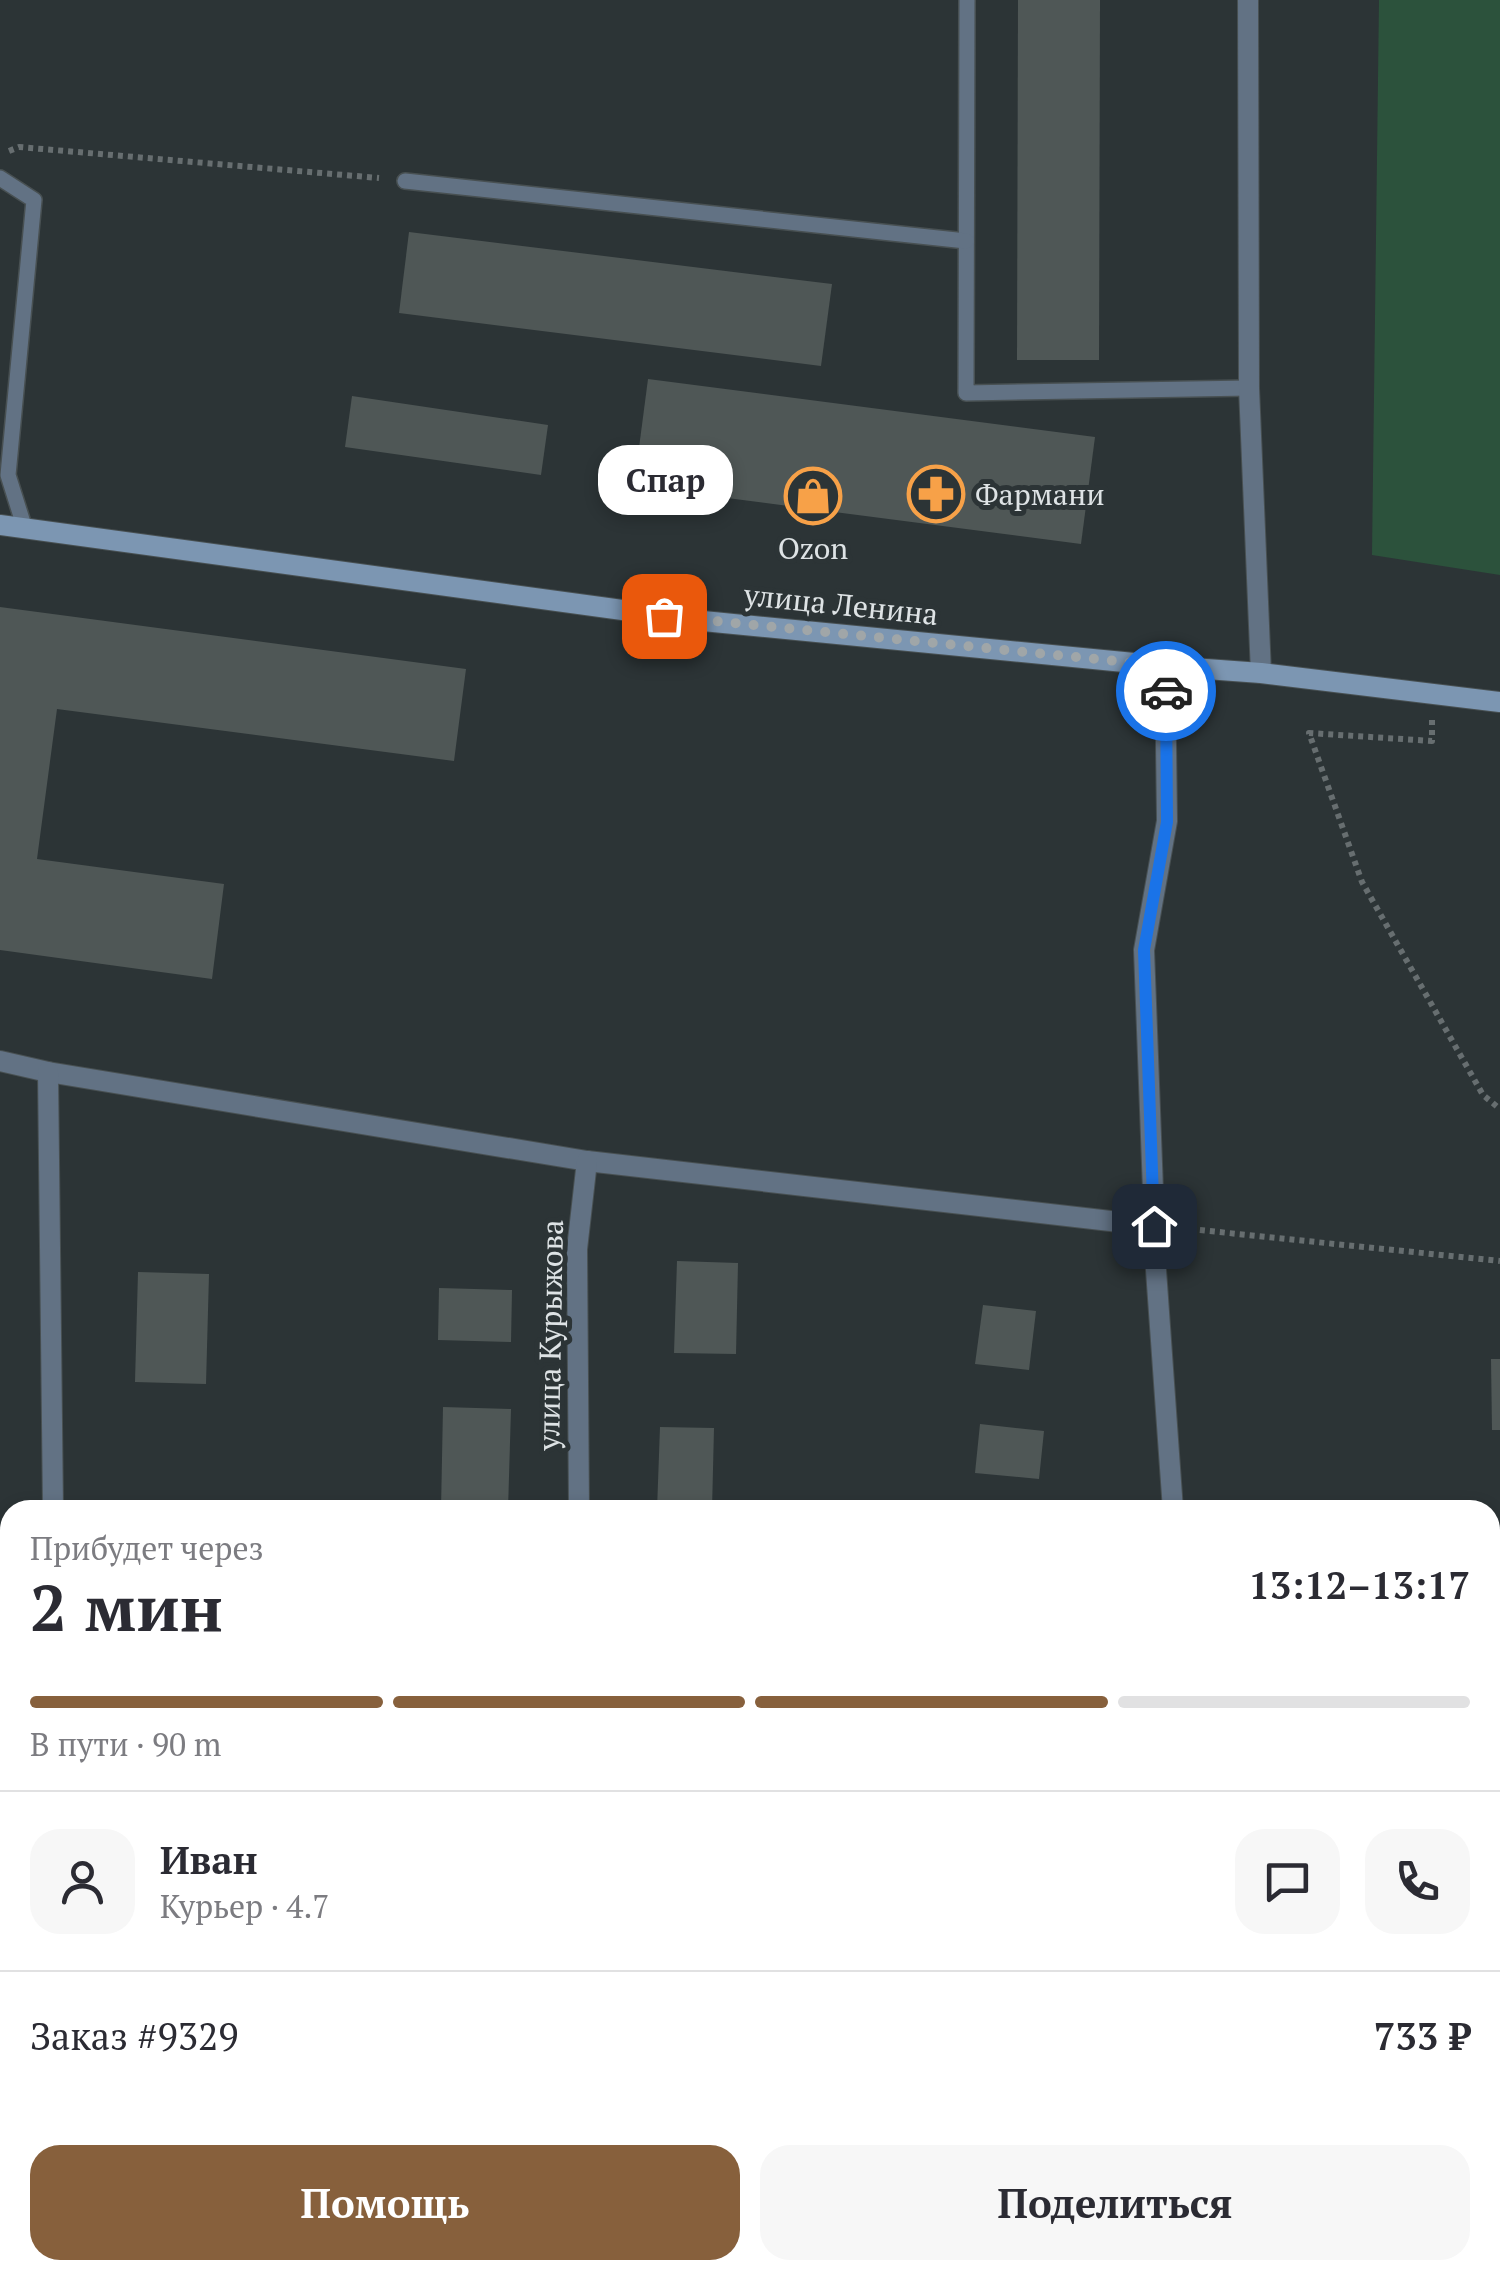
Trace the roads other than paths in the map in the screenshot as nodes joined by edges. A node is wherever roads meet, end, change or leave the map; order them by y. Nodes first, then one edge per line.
1 (967, 0) edge
2 (1248, 0) edge
3 (0, 178) edge
4 (406, 181) road end
5 (966, 241) junction
6 (1248, 388) junction
7 (0, 525) edge
8 (25, 529) junction
9 (1166, 666) junction
10 (1261, 673) junction
11 (1500, 702) edge
12 (0, 1062) edge
13 (48, 1072) junction
14 (586, 1160) junction
15 (1154, 1226) junction
16 (53, 1500) edge
17 (579, 1500) edge
18 (1172, 1500) edge

1 - 5 lane
2 - 6 street
3 - 8 lane
4 - 5 lane
5 - 6 lane
6 - 10 street
7 - 8 street, улица Ленина
8 - 9 street, улица Ленина
9 - 10 street, улица Ленина
9 - 15 street
10 - 11 street, улица Ленина
12 - 13 street
13 - 14 street
13 - 16 street
14 - 15 street
14 - 17 street, улица Курыжова
15 - 18 street

